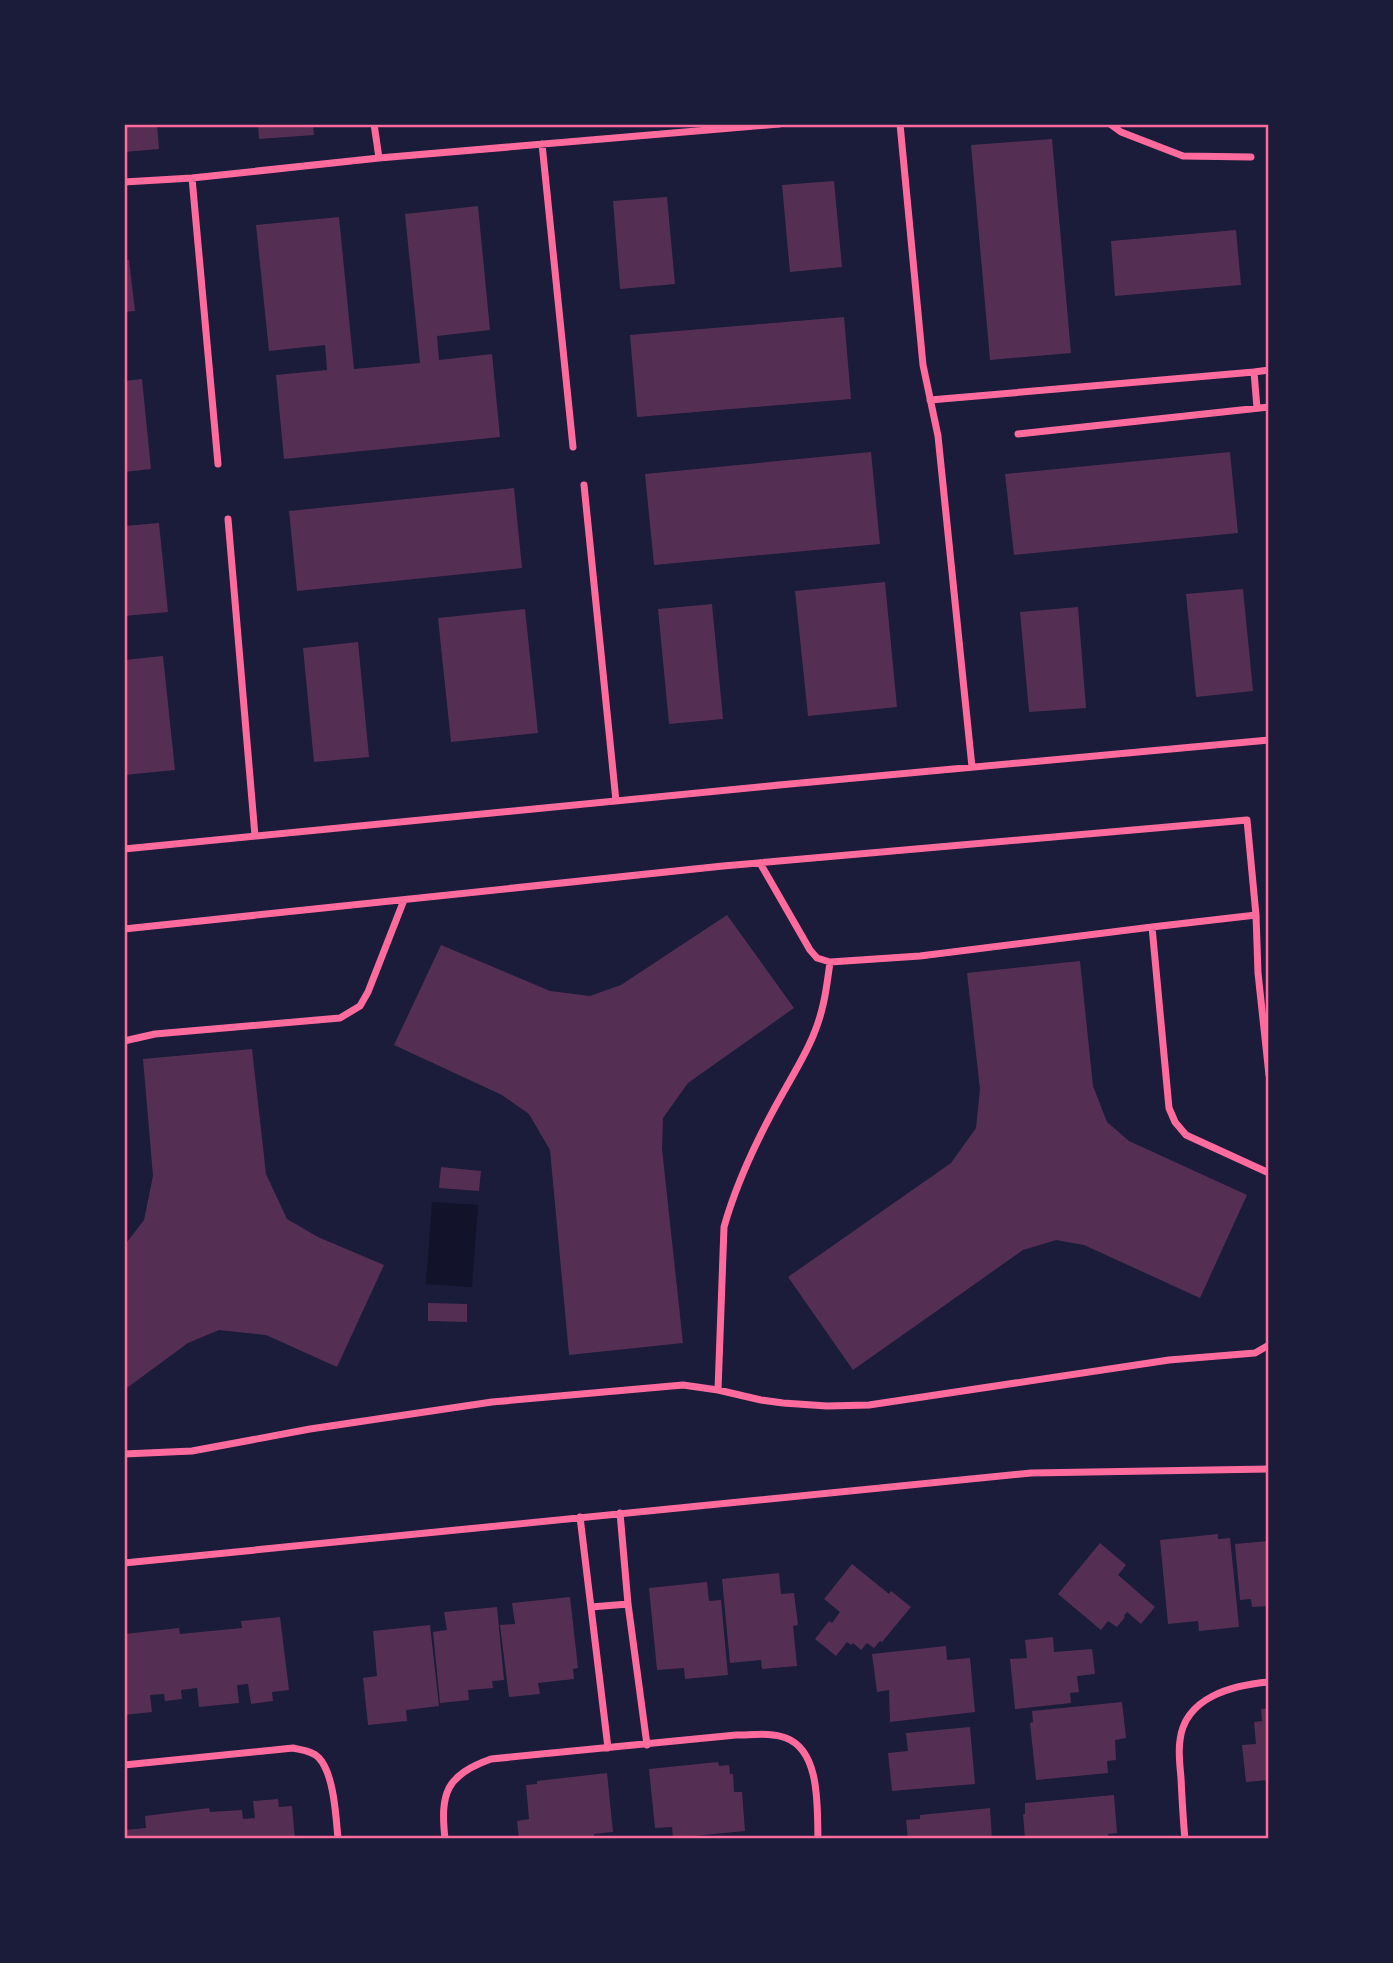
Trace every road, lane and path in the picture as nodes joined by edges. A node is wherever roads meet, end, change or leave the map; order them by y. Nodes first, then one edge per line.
1 (374, 124) edge
2 (779, 124) edge
3 (900, 124) edge
4 (1110, 124) edge
5 (542, 144) junction
6 (1251, 157) dead end
7 (379, 158) junction
8 (192, 178) junction
9 (124, 183) edge
10 (1269, 370) edge
11 (1254, 372) junction
12 (930, 400) junction
13 (1269, 407) edge
14 (1257, 408) junction
15 (1017, 434) dead end
16 (573, 447) dead end
17 (218, 464) dead end
18 (584, 485) dead end
19 (228, 519) dead end
20 (1269, 740) edge
21 (972, 767) junction
22 (616, 801) junction
23 (255, 836) junction
24 (124, 849) edge
25 (760, 863) junction
26 (404, 900) junction
27 (1256, 915) junction
28 (1153, 927) junction
29 (124, 929) edge
30 (830, 962) junction
31 (124, 1041) edge
32 (1269, 1075) edge
33 (1269, 1173) edge
34 (1269, 1345) edge
35 (718, 1390) junction
36 (124, 1454) edge
37 (1269, 1469) edge
38 (620, 1513) junction
39 (580, 1517) junction
40 (124, 1563) edge
41 (628, 1604) junction
42 (591, 1607) junction
43 (1269, 1682) edge
44 (647, 1745) junction
45 (608, 1748) junction
46 (124, 1765) edge
47 (338, 1839) edge
48 (446, 1839) edge
49 (818, 1839) edge
50 (1185, 1839) edge

1 - 7 street
2 - 5 street
3 - 12 street
4 - 6 street
5 - 7 street
5 - 16 street
7 - 8 street
8 - 9 street
8 - 17 street
10 - 11 street
11 - 12 street
11 - 14 street
12 - 21 street
13 - 14 street
14 - 15 street
18 - 22 street
19 - 23 street
20 - 21 street
21 - 22 street
22 - 23 street
23 - 24 street
25 - 26 street
25 - 27 street
25 - 30 street
26 - 29 street
26 - 31 street
27 - 28 street
27 - 32 street
28 - 30 street
28 - 33 street
30 - 35 street
34 - 35 street
35 - 36 street
37 - 38 street
38 - 39 street
38 - 41 street
39 - 40 street
39 - 42 street
41 - 42 street
41 - 44 street
42 - 45 street
43 - 50 street
44 - 45 street
44 - 49 street
45 - 48 street
46 - 47 street

